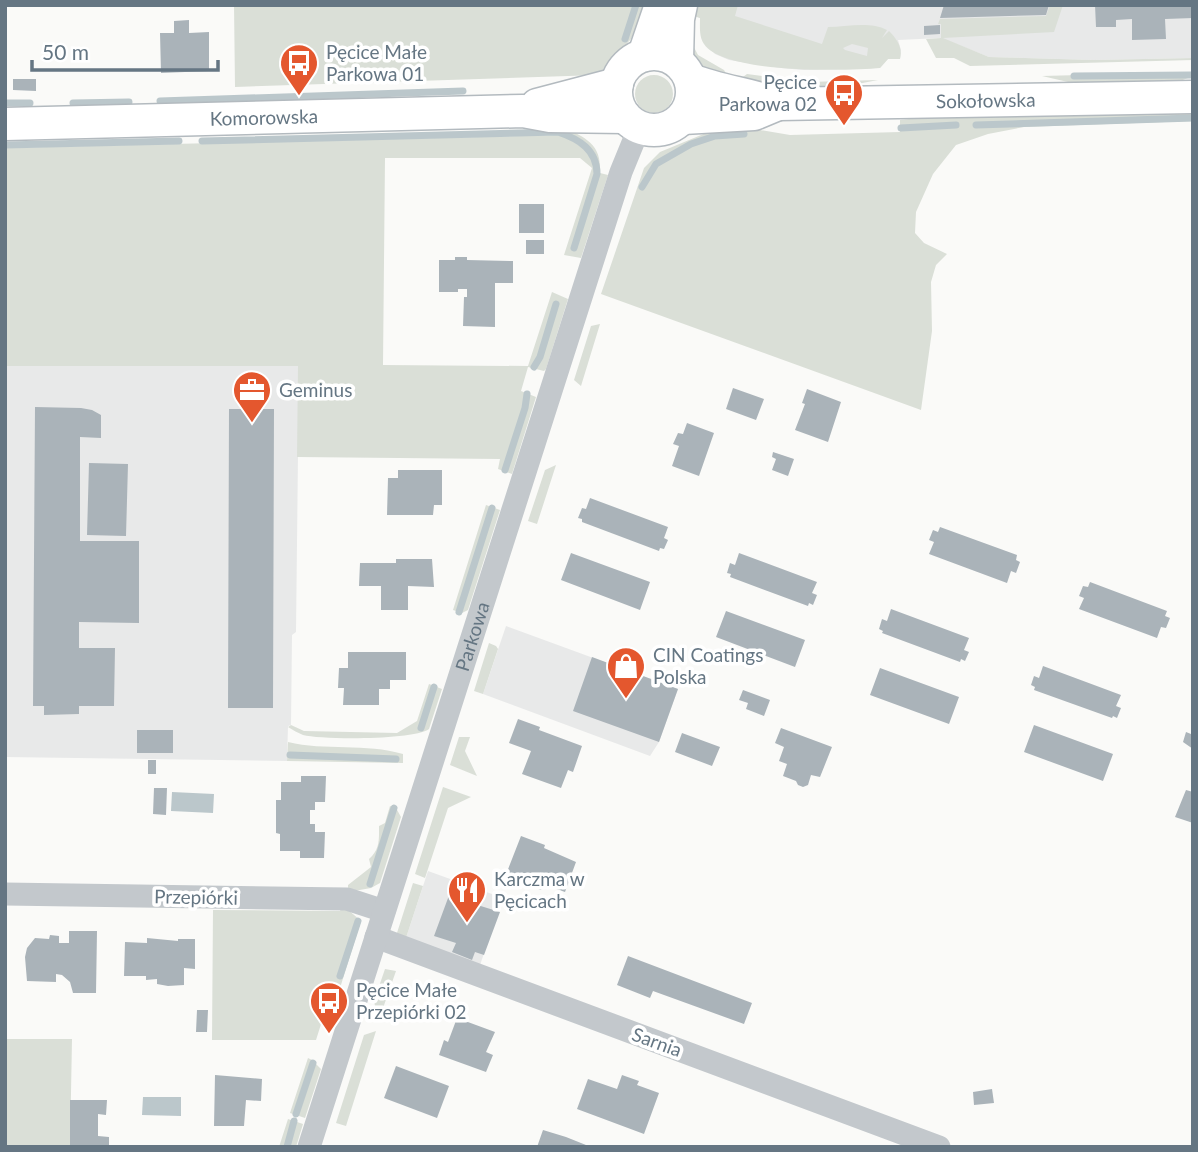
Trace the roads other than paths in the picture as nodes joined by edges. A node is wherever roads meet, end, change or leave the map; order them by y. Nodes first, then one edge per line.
1 (661, 5) edge
2 (681, 5) edge
3 (644, 55) junction
4 (684, 70) junction
5 (617, 84) junction
6 (1193, 97) edge
7 (778, 104) junction
8 (523, 111) junction
9 (683, 118) junction
10 (632, 122) junction
11 (5, 124) edge
12 (5, 894) edge
13 (384, 911) junction
14 (376, 937) junction
15 (309, 1147) edge
16 (939, 1147) edge

1 - 3 street
2 - 4 street
3 - 4 street
3 - 5 street
4 - 7 street, Sokołowska
4 - 9 street
5 - 8 street, Komorowska
5 - 10 street
6 - 7 street, Sokołowska
7 - 9 street, Sokołowska
8 - 10 street, Komorowska
8 - 11 street, Komorowska
9 - 10 street
10 - 13 street, Parkowa
12 - 13 street, Przepiórki
13 - 14 street, Parkowa
14 - 15 street, Parkowa
14 - 16 street, Sarnia

